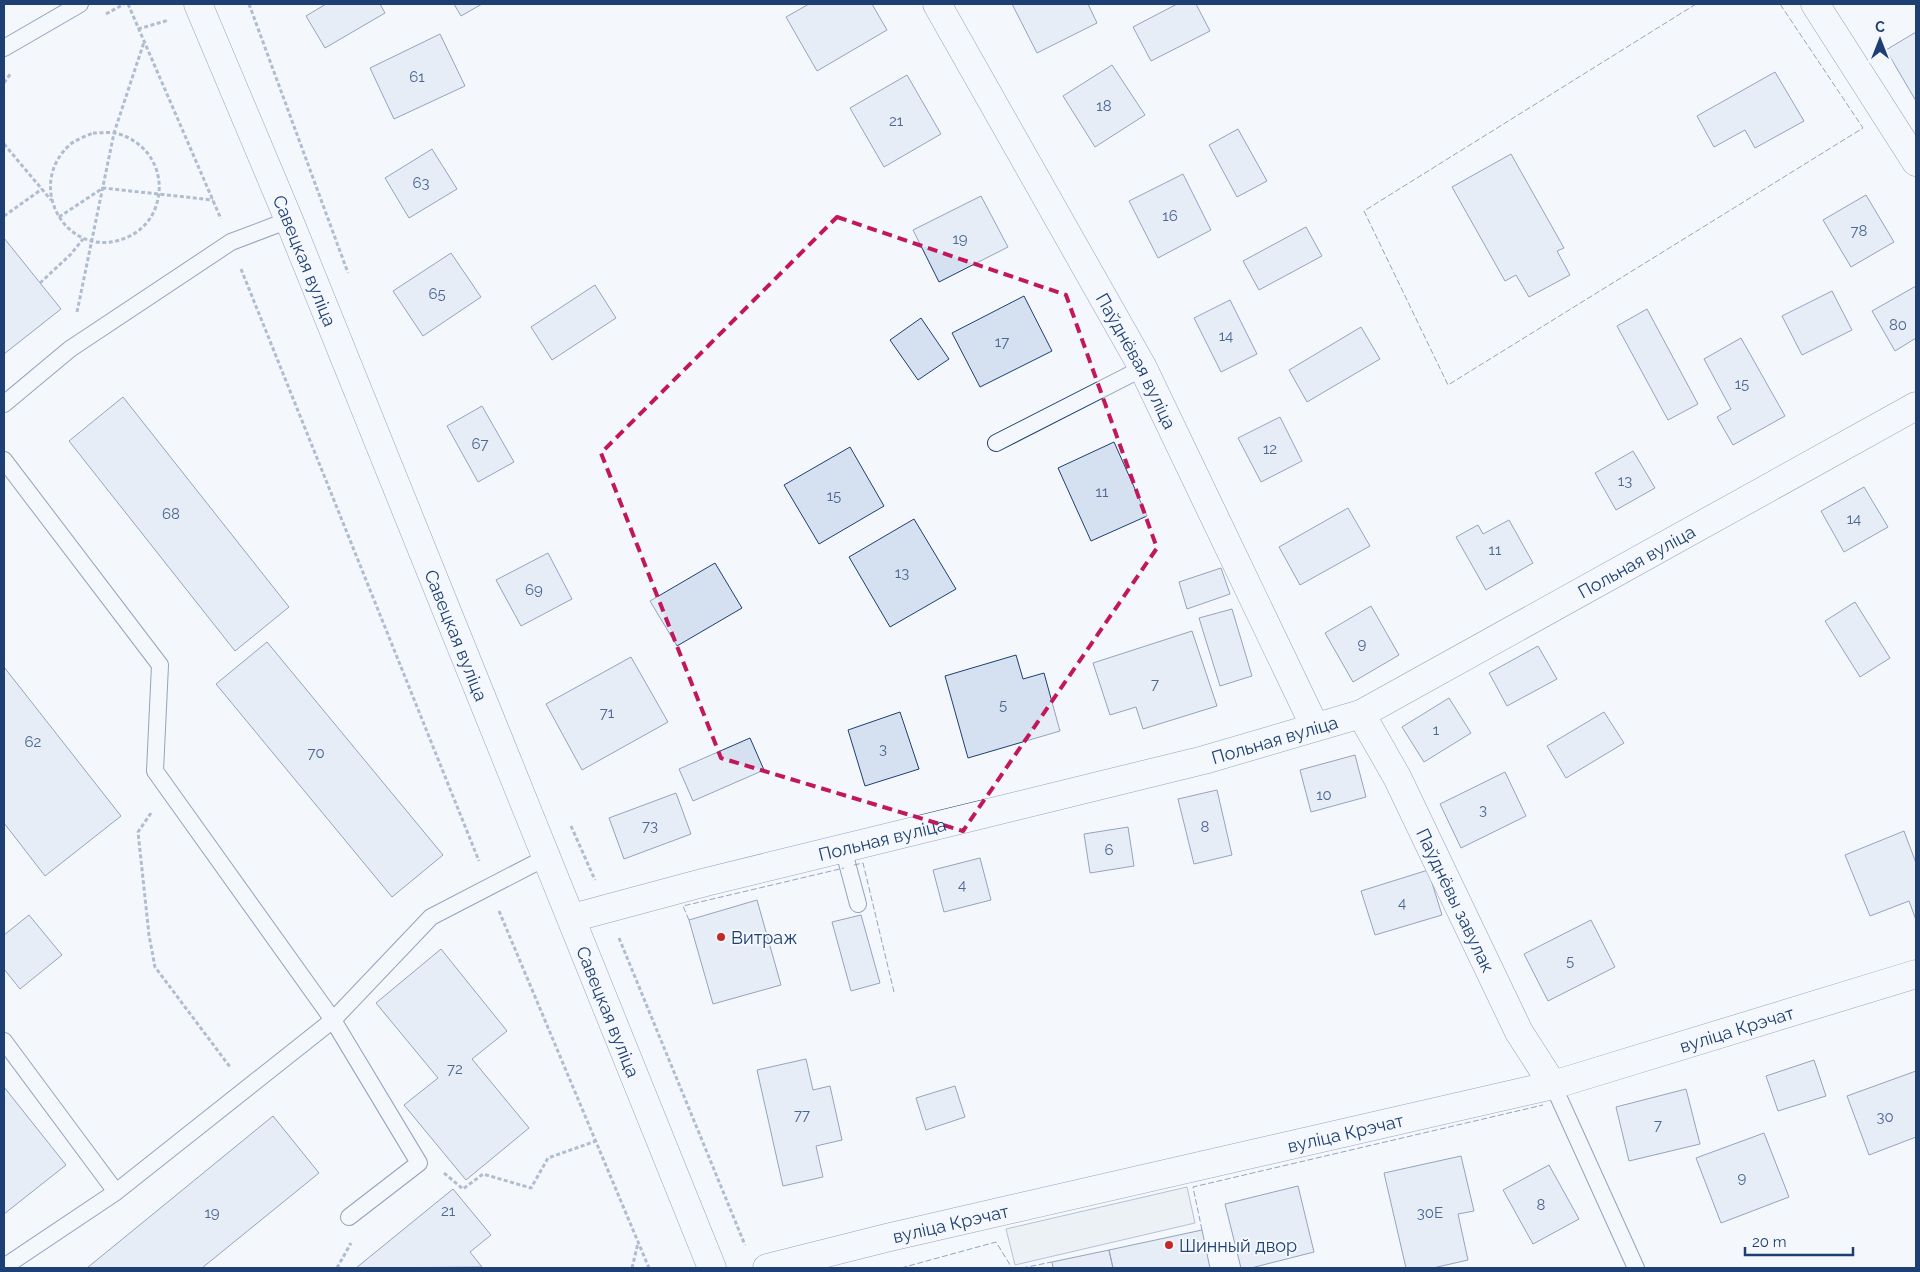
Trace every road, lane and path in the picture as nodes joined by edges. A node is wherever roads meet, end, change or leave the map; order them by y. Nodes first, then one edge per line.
1 (80, 4) edge
2 (128, 4) edge
3 (198, 4) edge
4 (249, 4) edge
5 (937, 4) edge
6 (1815, 4) edge
7 (144, 41) junction
8 (4, 48) edge
9 (114, 133) junction
10 (4, 144) edge
11 (1916, 162) edge
12 (103, 188) junction
13 (42, 189) junction
14 (160, 194) junction
15 (51, 200) junction
16 (213, 200) junction
17 (4, 216) edge
18 (59, 217) junction
19 (289, 220) junction
20 (83, 239) junction
21 (231, 242) junction
22 (91, 243) junction
23 (351, 281) dead end
24 (40, 283) dead end
25 (70, 349) junction
26 (1143, 368) junction
27 (4, 404) edge
28 (1916, 406) edge
29 (996, 444) dead end
30 (4, 460) edge
31 (1361, 714) junction
32 (1315, 727) junction
33 (155, 771) junction
34 (568, 818) dead end
35 (843, 848) junction
36 (545, 858) junction
37 (489, 887) junction
38 (858, 904) dead end
39 (607, 909) junction
40 (572, 918) junction
41 (1916, 974) edge
42 (333, 1020) junction
43 (4, 1041) edge
44 (1553, 1085) junction
45 (246, 1089) junction
46 (596, 1141) junction
47 (463, 1189) dead end
48 (116, 1192) junction
49 (348, 1217) dead end
50 (638, 1242) junction
51 (748, 1250) dead end
52 (4, 1267) edge
53 (632, 1268) edge
54 (649, 1268) edge
55 (712, 1268) edge
56 (767, 1268) edge
57 (1636, 1268) edge

1 - 8 lane
2 - 7 path
3 - 19 street, Савецкая вуліца
4 - 23 path
5 - 26 street, Паўднёвая вуліца
6 - 11 street
7 - 9 path
7 - 16 path
9 - 12 path
9 - 14 path
9 - 15 path
10 - 13 path
12 - 14 path
12 - 18 path
12 - 22 path
13 - 15 path
13 - 17 path
14 - 16 path
14 - 22 path
15 - 18 path
16 - 21 path
18 - 20 path
19 - 21 lane
19 - 36 street, Савецкая вуліца
20 - 22 path
20 - 24 path
21 - 25 lane
21 - 37 path
22 - 25 path
25 - 27 lane
26 - 29 lane
26 - 32 street, Паўднёвая вуліца
28 - 31 street, Польная вуліца
30 - 33 lane
31 - 32 street, Польная вуліца
31 - 44 street, Паўднёвы завулак
32 - 35 street, Польная вуліца
33 - 42 lane
33 - 45 path
34 - 39 path
35 - 38 lane
35 - 39 street, Польная вуліца
36 - 37 lane
36 - 40 street, Савецкая вуліца
37 - 42 lane
37 - 46 path
39 - 40 street, Польная вуліца
39 - 51 path
40 - 55 street, Савецкая вуліца
41 - 44 street, вуліца Крэчат
42 - 45 lane
42 - 49 lane
43 - 48 lane
44 - 56 street, вуліца Крэчат
44 - 57 lane
45 - 48 lane
46 - 47 path
46 - 50 path
48 - 52 lane
50 - 53 path
50 - 54 path

